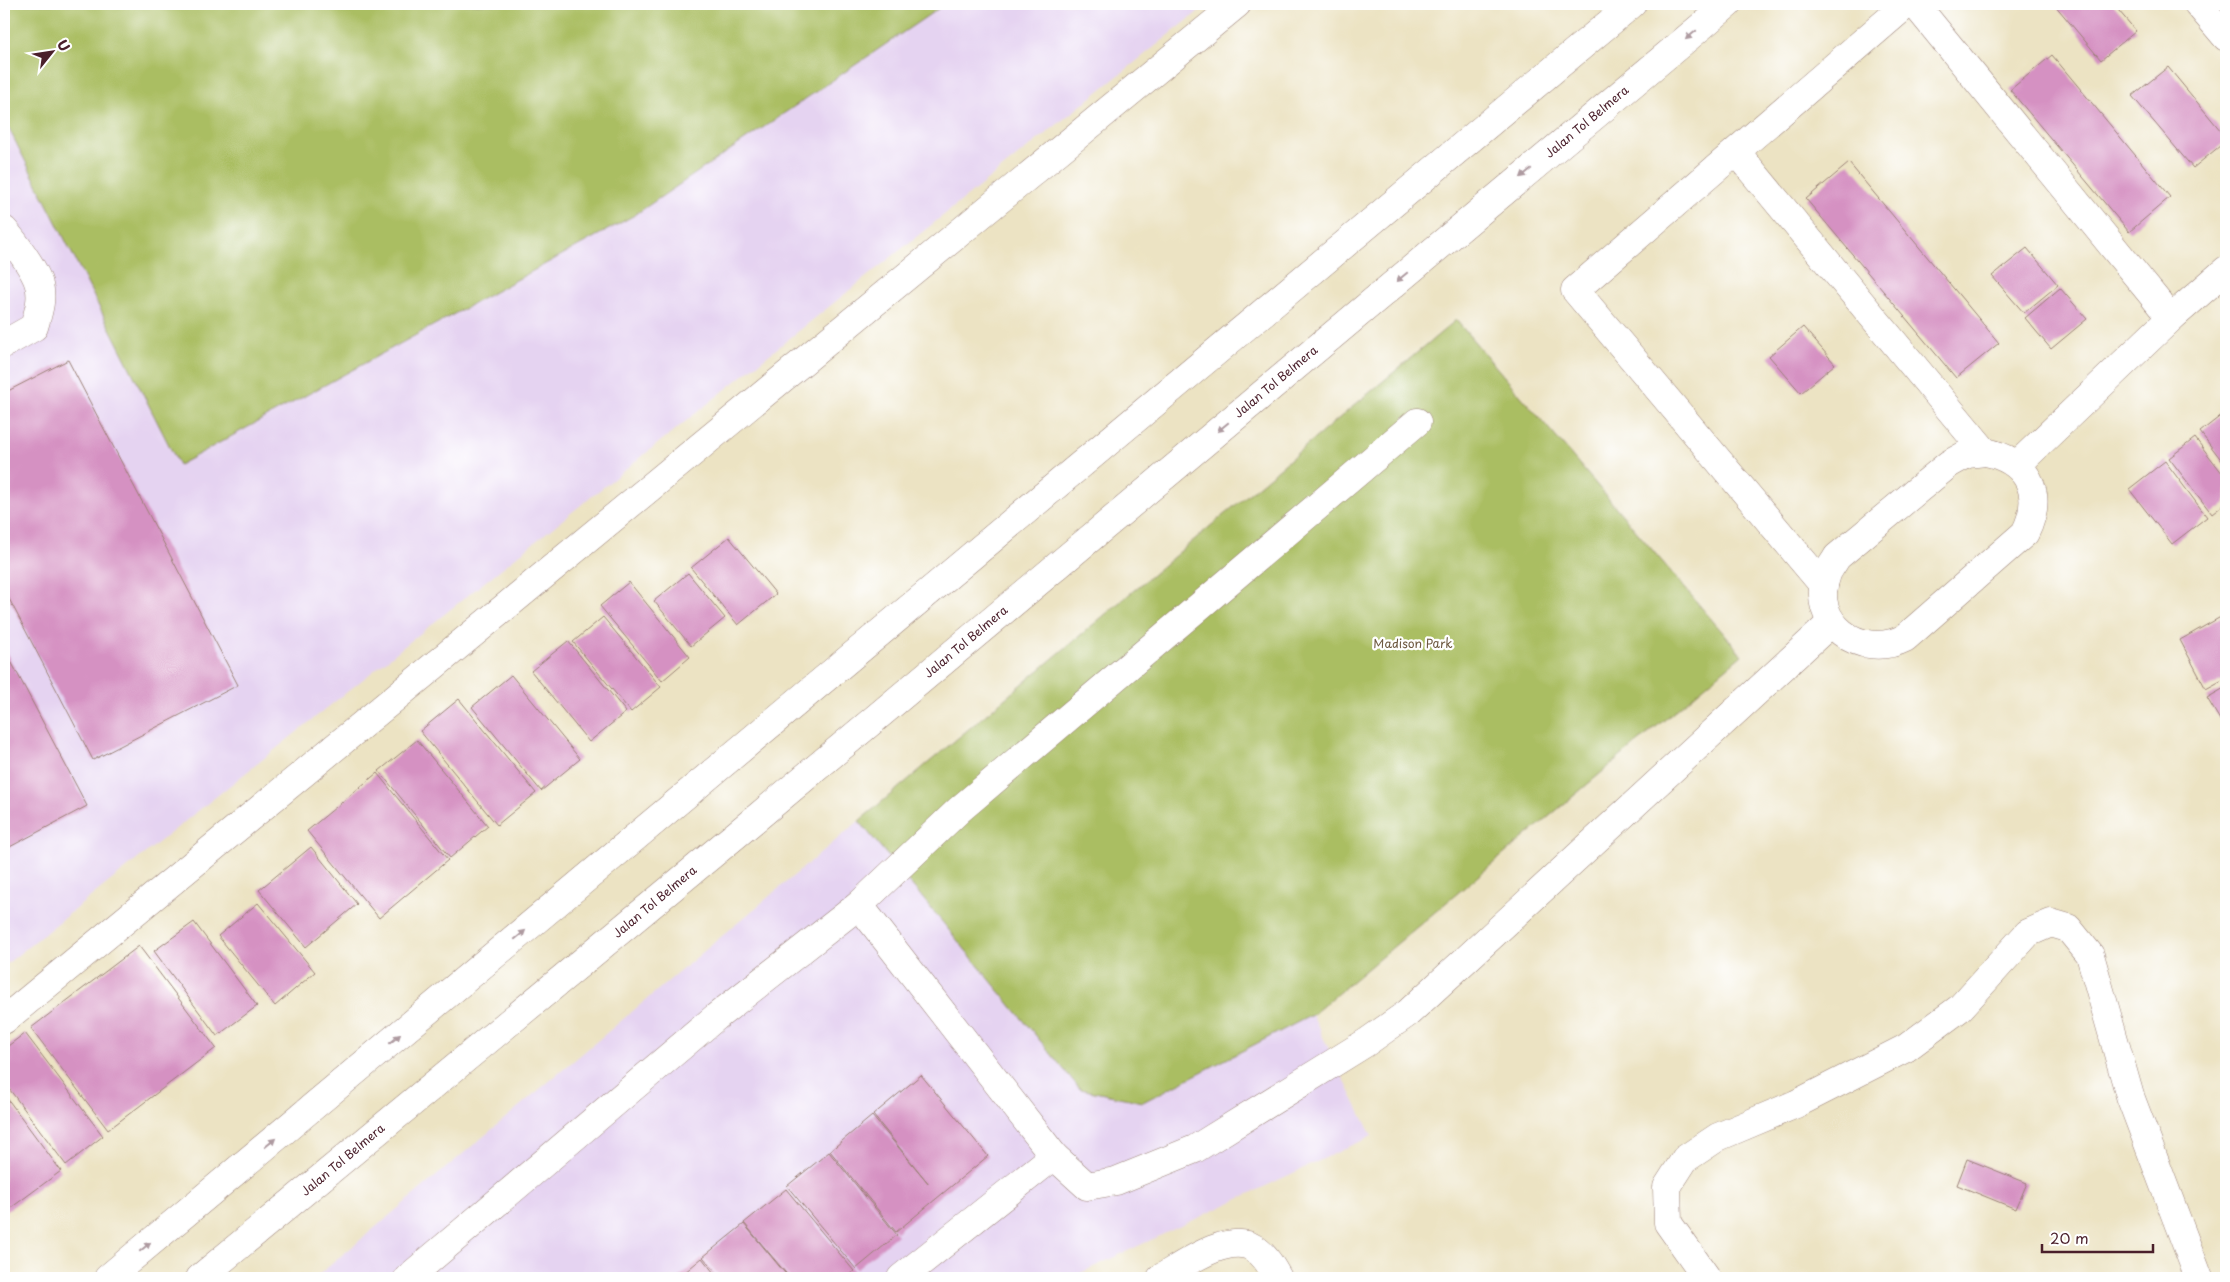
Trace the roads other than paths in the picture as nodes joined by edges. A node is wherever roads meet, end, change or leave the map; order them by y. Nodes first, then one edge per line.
1 (1237, 4) edge
2 (1632, 4) edge
3 (1728, 4) edge
4 (1907, 4) edge
5 (1915, 4) edge
6 (2198, 4) edge
7 (2226, 37) edge
8 (1737, 152) junction
9 (4, 230) edge
10 (2226, 270) edge
11 (2171, 318) junction
12 (4, 344) edge
13 (1417, 422) dead end
14 (1984, 452) junction
15 (2017, 464) junction
16 (1824, 586) junction
17 (1832, 622) junction
18 (859, 905) junction
19 (4, 1020) edge
20 (1054, 1156) junction
21 (108, 1278) edge
22 (200, 1278) edge
23 (408, 1278) edge
24 (901, 1278) edge
25 (1161, 1278) edge
26 (1278, 1278) edge
27 (1708, 1278) edge
28 (2199, 1278) edge

1 - 19 main road
21 -> 2 main road
3 -> 22 main road, Jalan Tol Belmera
4 - 8 main road
5 - 11 main road
6 - 7 main road
8 - 14 main road
8 - 16 main road
9 - 12 main road
10 - 11 main road
11 - 15 main road
13 - 18 main road
14 - 15 main road
14 - 16 main road
15 - 17 main road
16 - 17 main road
17 - 20 main road
18 - 20 main road
18 - 23 main road
20 - 24 main road
25 - 26 main road
27 - 28 main road

